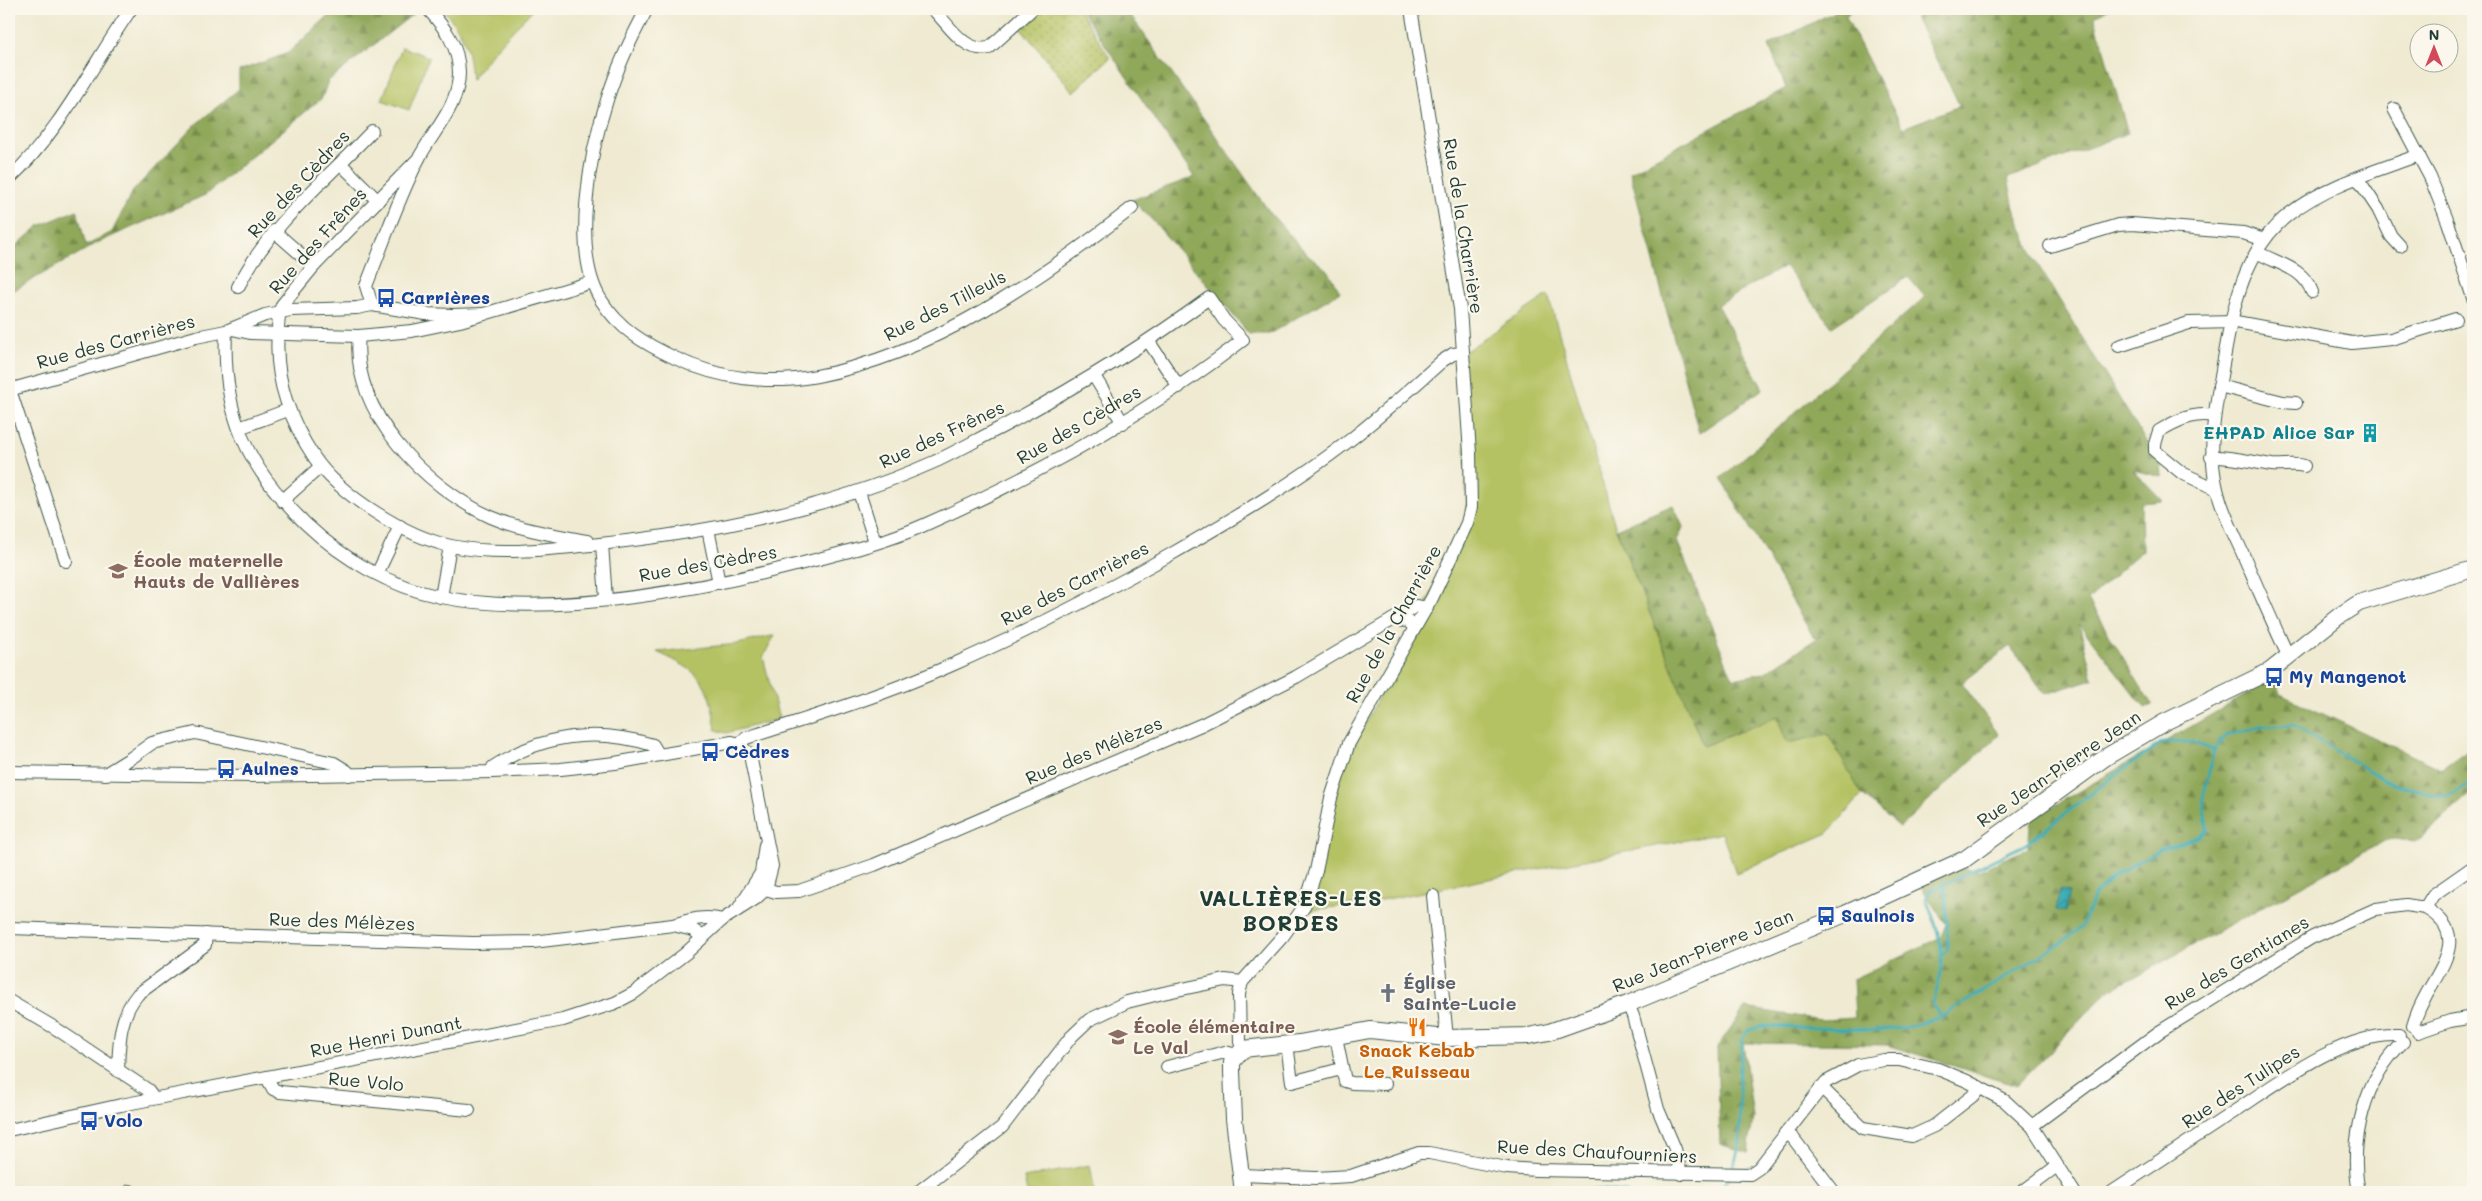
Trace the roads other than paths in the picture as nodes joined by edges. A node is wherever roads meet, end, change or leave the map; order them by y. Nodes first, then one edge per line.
1 (131, 9) edge
2 (428, 9) edge
3 (647, 9) edge
4 (933, 9) edge
5 (1032, 9) edge
6 (1411, 9) edge
7 (2394, 109) dead end
8 (372, 131) dead end
9 (2419, 155) junction
10 (419, 158) junction
11 (341, 164) junction
12 (9, 179) edge
13 (2358, 179) junction
14 (392, 186) junction
15 (403, 194) junction
16 (378, 201) junction
17 (1132, 208) dead end
18 (274, 231) junction
19 (2264, 240) junction
20 (2050, 246) dead end
21 (2400, 246) dead end
22 (2257, 252) junction
23 (314, 266) junction
24 (592, 282) junction
25 (238, 287) dead end
26 (2312, 292) dead end
27 (1210, 298) joint
28 (2473, 298) edge
29 (372, 306) junction
30 (279, 312) junction
31 (414, 312) junction
32 (484, 314) junction
33 (2456, 319) dead end
34 (2231, 322) junction
35 (229, 330) junction
36 (412, 331) junction
37 (278, 333) junction
38 (359, 336) junction
39 (1149, 342) junction
40 (2119, 346) dead end
41 (1464, 353) junction
42 (1094, 376) junction
43 (2219, 386) junction
44 (1179, 387) junction
45 (10, 390) edge
46 (2296, 403) dead end
47 (288, 410) junction
48 (2213, 416) junction
49 (1123, 423) junction
50 (238, 428) junction
51 (2211, 457) junction
52 (2304, 466) dead end
53 (320, 467) junction
54 (2216, 489) junction
55 (859, 492) junction
56 (282, 501) junction
57 (400, 526) junction
58 (708, 528) junction
59 (536, 532) junction
60 (875, 542) junction
61 (602, 544) junction
62 (450, 546) junction
63 (531, 550) junction
64 (66, 561) dead end
65 (2473, 569) edge
66 (377, 574) junction
67 (719, 582) junction
68 (441, 597) junction
69 (606, 599) junction
70 (1427, 608) junction
71 (1392, 620) junction
72 (1415, 626) junction
73 (2291, 655) junction
74 (739, 744) junction
75 (659, 755) junction
76 (9, 772) edge
77 (492, 772) junction
78 (105, 774) junction
79 (349, 775) junction
80 (2473, 867) edge
81 (763, 881) junction
82 (1433, 896) dead end
83 (2425, 908) junction
84 (722, 920) junction
85 (673, 925) junction
86 (9, 928) edge
87 (206, 934) junction
88 (703, 937) junction
89 (686, 953) junction
90 (1242, 982) junction
91 (9, 1001) edge
92 (1628, 1004) junction
93 (2473, 1017) edge
94 (2415, 1029) junction
95 (1336, 1037) junction
96 (1447, 1038) junction
97 (2401, 1039) junction
98 (1287, 1044) junction
99 (1240, 1052) junction
100 (1167, 1066) dead end
101 (1341, 1069) junction
102 (118, 1071) junction
103 (267, 1078) junction
104 (131, 1080) junction
105 (1385, 1084) dead end
106 (1821, 1087) junction
107 (1979, 1087) junction
108 (154, 1098) junction
109 (140, 1101) junction
110 (469, 1110) dead end
111 (2032, 1126) junction
112 (9, 1130) edge
113 (1785, 1133) junction
114 (2057, 1166) junction
115 (1681, 1174) junction
116 (1243, 1183) edge
117 (918, 1192) edge
118 (1834, 1192) edge
119 (2022, 1192) edge
120 (2074, 1192) edge
121 (2112, 1192) edge
122 (2359, 1192) edge

1 - 12 street
2 - 10 street, Rue des Frênes
3 - 24 street, Rue des Tilleuls
4 - 5 street
6 - 41 street, Rue de la Charrière
7 - 9 street
8 - 11 street, Rue des Cèdres
9 - 13 street
9 - 28 street
10 - 14 street, Rue des Frênes
10 - 15 street, Rue des Frênes
11 - 16 street
11 - 18 street, Rue des Cèdres
13 - 19 street
13 - 21 street
14 - 15 street, Rue des Frênes
14 - 16 street, Rue des Frênes
15 - 29 street, Rue des Frênes
16 - 23 street, Rue des Frênes
17 - 24 street, Rue des Tilleuls
18 - 23 street
18 - 25 street, Rue des Cèdres
19 - 20 street
19 - 22 street
22 - 26 street
22 - 34 street
23 - 30 street, Rue des Frênes
24 - 32 street, Rue des Carrières
27 - 39 street, Rue des Frênes
27 - 44 street, Rue des Cèdres
29 - 30 street, Rue des Carrières
29 - 31 street, Rue des Carrières
30 - 35 street, Rue des Carrières
30 - 37 street, Rue des Frênes
31 - 32 street, Rue des Carrières
31 - 36 street
32 - 36 street, Rue des Carrières
33 - 34 street
34 - 40 street
34 - 43 street
35 - 37 street, Rue des Carrières
35 - 45 street, Rue des Carrières
35 - 50 street, Rue des Cèdres
36 - 38 street, Rue des Carrières
37 - 38 street, Rue des Carrières
37 - 47 street, Rue des Frênes
38 - 59 street, Rue des Frênes
39 - 42 street, Rue des Frênes
39 - 44 street
41 - 70 street, Rue de la Charrière
41 - 74 street, Rue des Carrières
42 - 49 street
42 - 55 street, Rue des Frênes
43 - 46 street
43 - 48 street
44 - 49 street, Rue des Cèdres
45 - 64 street, Rue des Carrières
47 - 50 street
47 - 53 street, Rue des Frênes
48 - 51 street
48 - 54 street
49 - 60 street, Rue des Cèdres
50 - 56 street, Rue des Cèdres
51 - 52 street
51 - 54 street
53 - 56 street
53 - 57 street, Rue des Frênes
54 - 73 street
55 - 58 street, Rue des Frênes
55 - 60 street
56 - 66 street, Rue des Cèdres
57 - 62 street, Rue des Frênes
57 - 66 street
58 - 61 street, Rue des Frênes
58 - 67 street
59 - 61 street, Rue des Frênes
59 - 63 street
60 - 67 street, Rue des Cèdres
61 - 63 street, Rue des Frênes
61 - 69 street
62 - 63 street, Rue des Frênes
62 - 68 street
65 - 73 main road, Rue Jean-Pierre Jean
66 - 68 street, Rue des Cèdres
67 - 69 street, Rue des Cèdres
68 - 69 street, Rue des Cèdres
70 - 71 street, Rue des Mélèzes
70 - 72 street, Rue de la Charrière
71 - 72 street
71 - 81 street, Rue des Mélèzes
72 - 90 street, Rue de la Charrière
73 - 92 main road, Rue Jean-Pierre Jean
74 - 75 street, Rue des Carrières
74 - 81 street
75 - 77 street, Rue des Carrières
75 - 77 street
76 - 78 street, Rue des Carrières
77 - 79 street, Rue des Carrières
78 - 79 street, Rue des Carrières
78 - 79 street
80 - 83 street
81 - 84 street, Rue Henri Dunant
82 - 96 street
83 - 94 street
83 - 111 street, Rue des Gentianes
84 - 85 street, Rue des Mélèzes
84 - 88 street, Rue Henri Dunant
85 - 87 street, Rue des Mélèzes
85 - 88 street, Rue des Mélèzes
85 - 89 street
86 - 87 street, Rue des Mélèzes
87 - 102 street
88 - 89 street, Rue Henri Dunant
89 - 103 street, Rue Henri Dunant
90 - 99 street
90 - 117 street
91 - 102 street
92 - 96 main road, Rue Jean-Pierre Jean
92 - 115 street
93 - 94 street
94 - 97 street
95 - 96 main road, Rue Jean-Pierre Jean
95 - 98 main road, Rue Jean-Pierre Jean
95 - 101 street
97 - 121 street, Rue des Tulipes
97 - 122 street
98 - 99 main road, Rue Jean-Pierre Jean
98 - 101 street
99 - 100 street
99 - 116 main road
101 - 105 street
102 - 104 street
103 - 108 street, Rue Henri Dunant
103 - 110 street, Rue Volo
104 - 108 street
104 - 109 street
106 - 107 street, Rue des Chaufourniers
106 - 107 street
106 - 113 street, Rue des Chaufourniers
107 - 111 street, Rue des Chaufourniers
108 - 109 street, Rue Henri Dunant
109 - 112 street, Rue Henri Dunant
111 - 114 street, Rue des Chaufourniers
113 - 115 street, Rue des Chaufourniers
113 - 118 street
114 - 119 street
114 - 120 street, Rue des Chaufourniers
115 - 116 street, Rue des Chaufourniers

